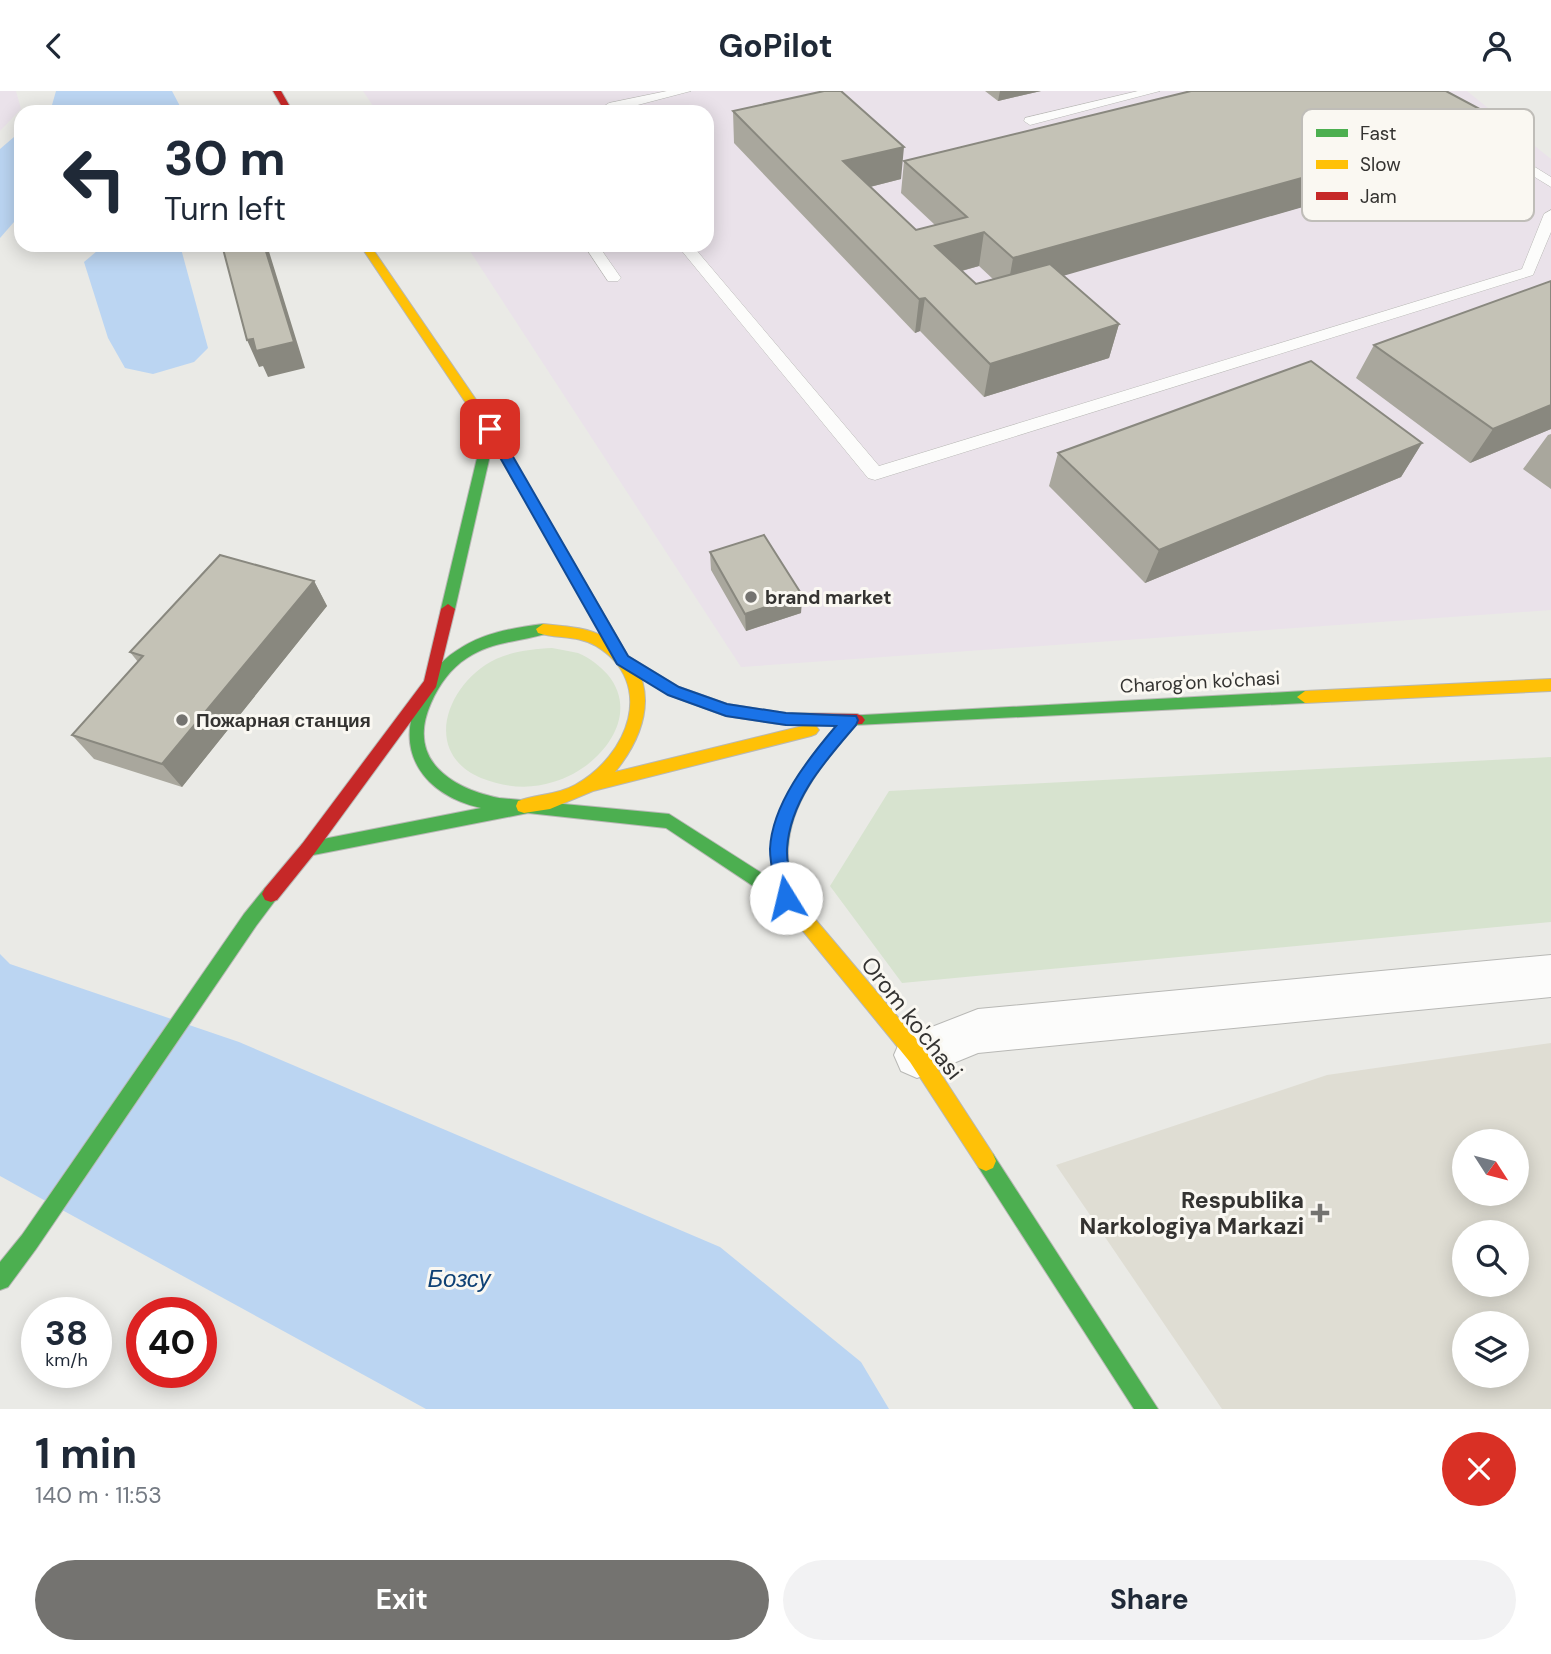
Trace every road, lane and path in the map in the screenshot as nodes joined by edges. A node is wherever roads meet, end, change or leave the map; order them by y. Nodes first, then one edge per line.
1 (685, 91) edge
2 (1154, 91) edge
3 (617, 105) edge
4 (1030, 121) dead end
5 (1534, 172) edge
6 (1551, 183) edge
7 (1551, 215) edge
8 (370, 252) edge
9 (596, 252) edge
10 (690, 252) edge
11 (613, 278) dead end
12 (490, 429) junction
13 (623, 660) junction
14 (431, 683) junction
15 (1551, 685) edge
16 (850, 720) junction
17 (589, 785) junction
18 (528, 806) junction
19 (308, 849) junction
20 (786, 898) junction
21 (1551, 976) edge
22 (917, 1055) junction
23 (0, 1279) edge
24 (1147, 1409) edge

1 - 3 lane
2 - 4 lane
5 - 6 lane
7 - 10 lane
8 - 12 main road
9 - 11 lane
12 - 13 main road
12 - 14 main road
13 - 14 main road
13 - 16 main road
13 - 17 main road
14 - 18 main road
14 - 19 main road
15 - 16 main road, Charog'on ko'chasi
16 - 17 main road
16 - 20 main road
17 - 18 main road
18 - 19 main road
18 - 20 main road, Orom ko'chasi
19 - 23 main road
20 - 22 main road, Orom ko'chasi
21 - 22 street
22 - 24 main road, Orom ko'chasi

